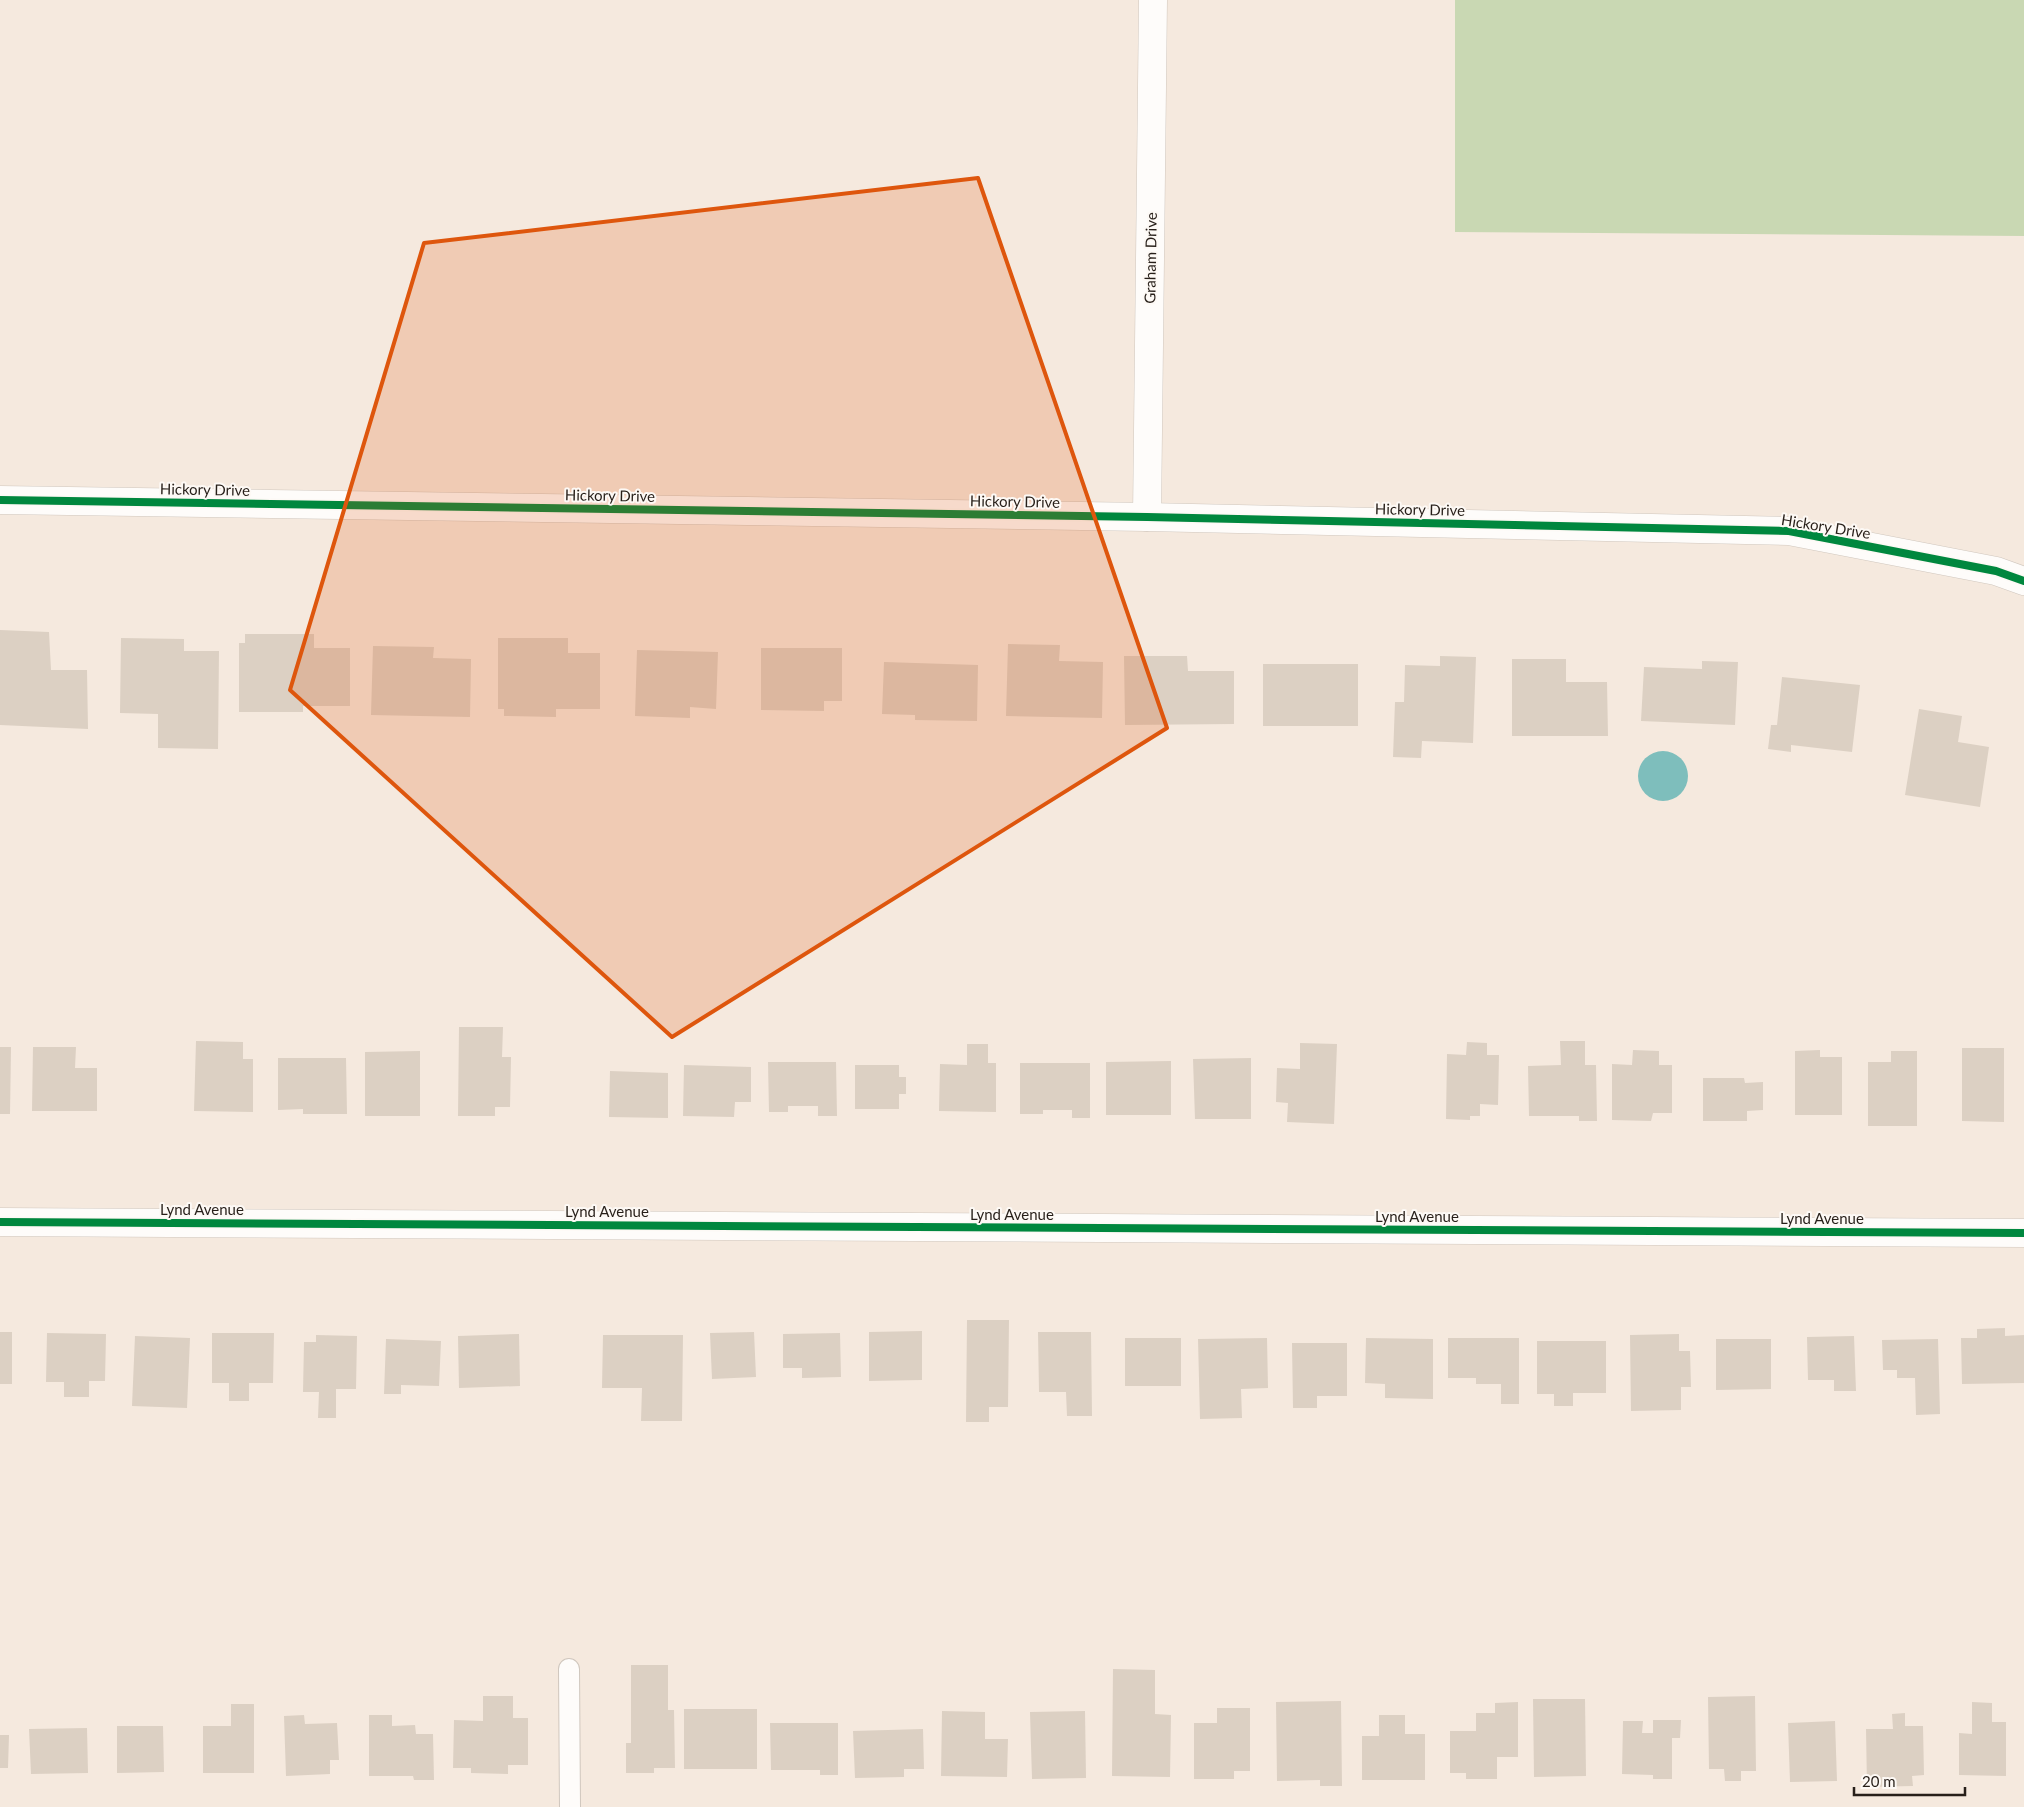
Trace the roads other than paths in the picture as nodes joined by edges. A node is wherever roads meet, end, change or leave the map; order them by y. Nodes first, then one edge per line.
1 (1153, 0) edge
2 (0, 500) edge
3 (1148, 517) junction
4 (2024, 581) edge
5 (0, 1222) edge
6 (2024, 1233) edge
7 (569, 1669) dead end
8 (570, 1807) edge

1 - 3 street, Graham Drive
2 - 3 street, Hickory Drive
3 - 4 street, Hickory Drive
5 - 6 street, Lynd Avenue
7 - 8 lane

